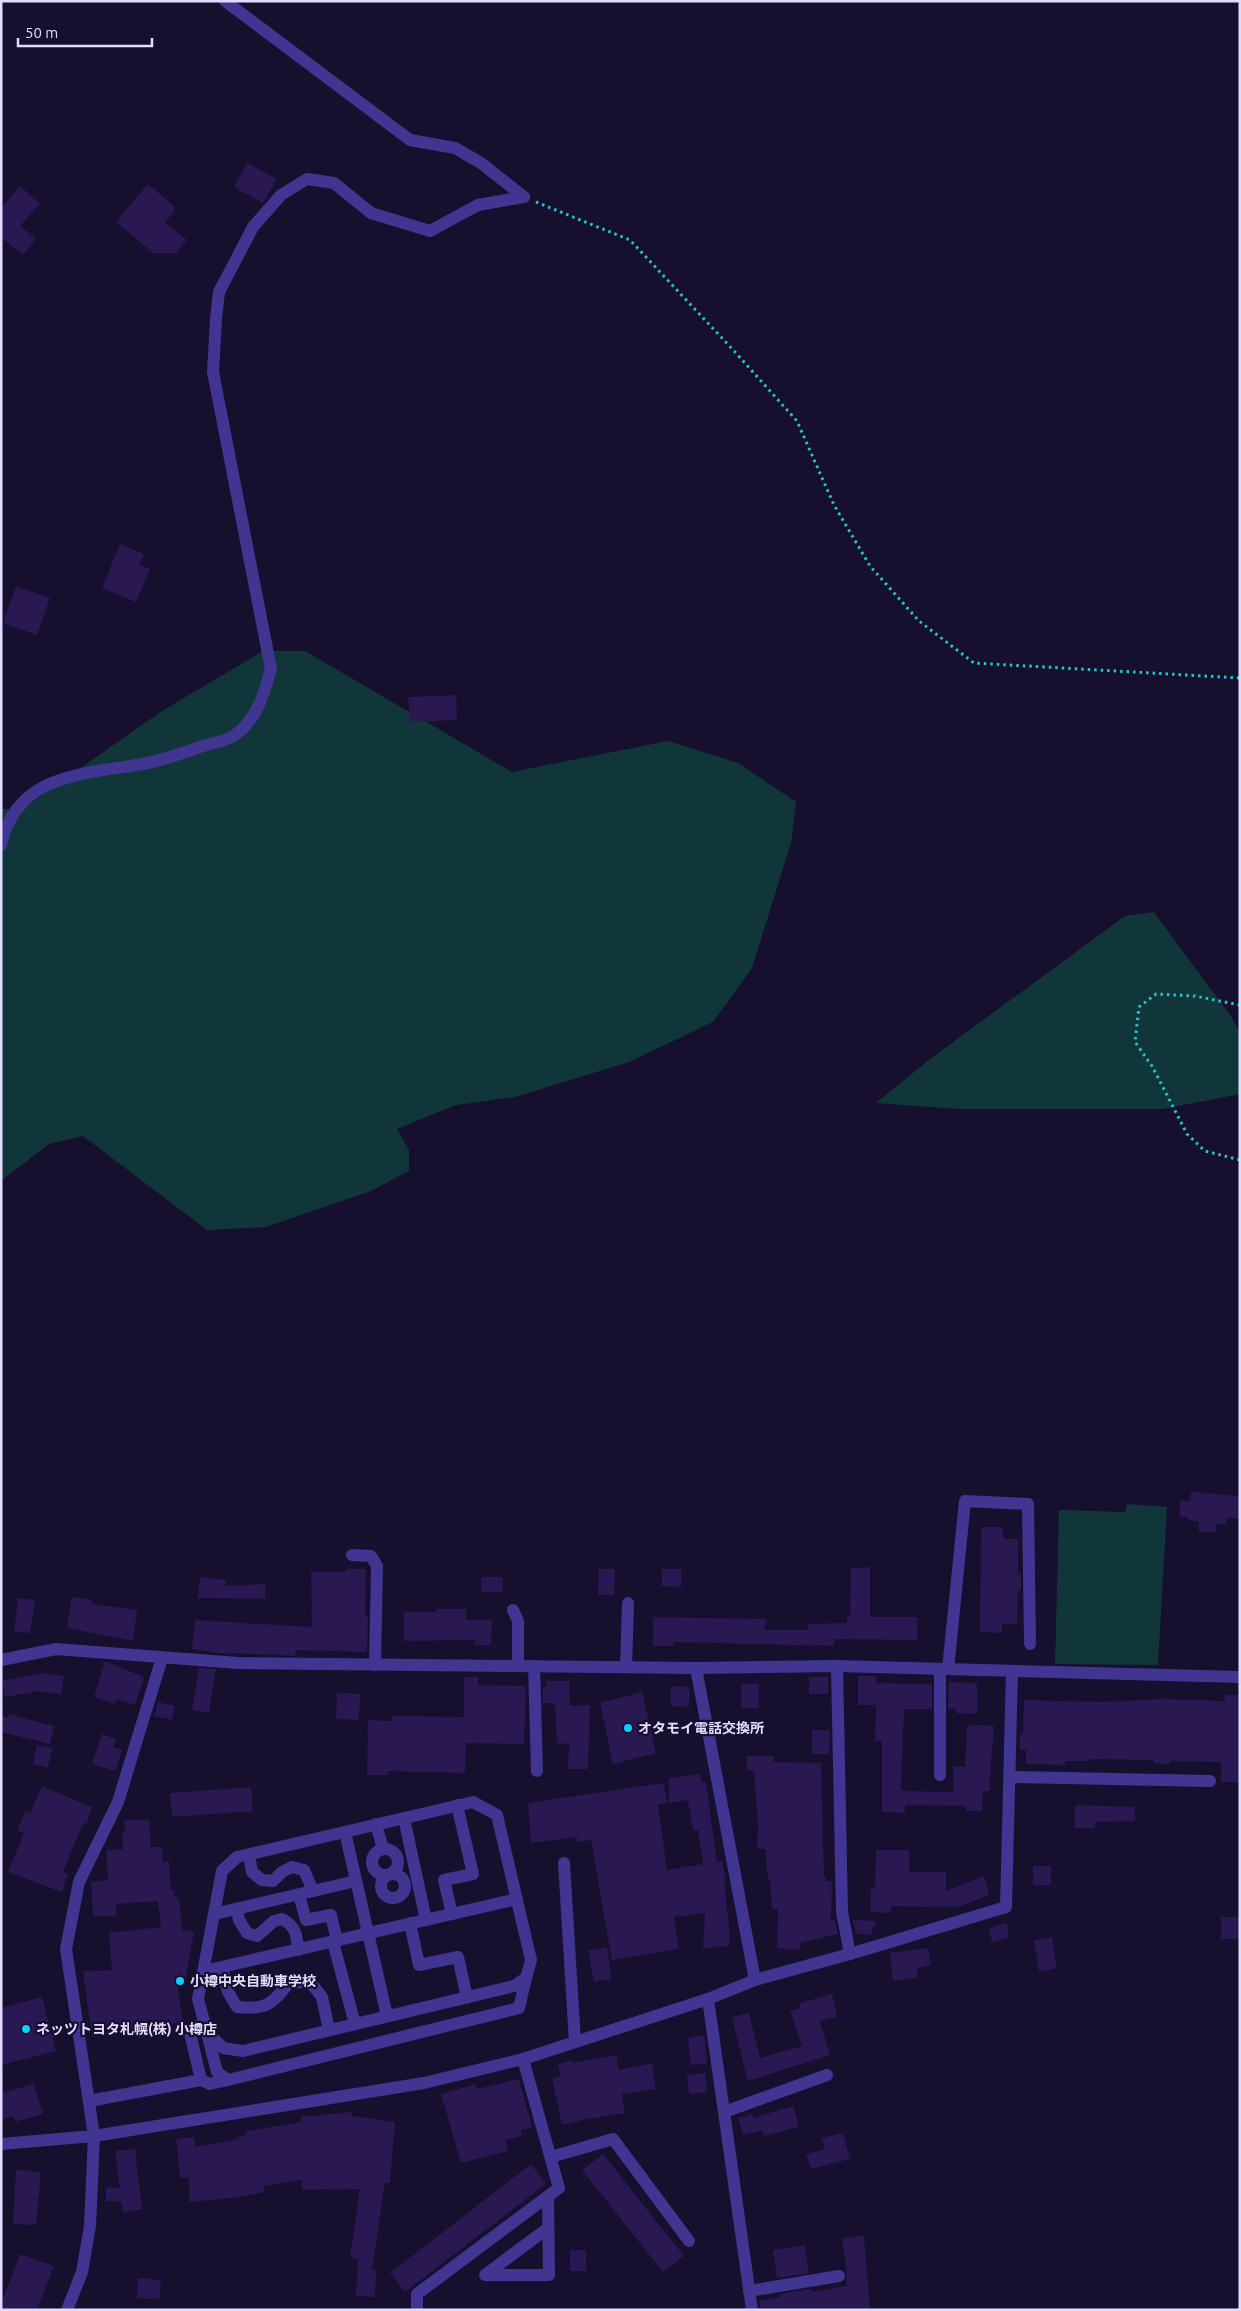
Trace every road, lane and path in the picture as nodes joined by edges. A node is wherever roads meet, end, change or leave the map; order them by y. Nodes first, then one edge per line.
1 (225, 1) edge
2 (524, 197) junction
3 (1240, 678) edge
4 (1, 845) edge
5 (1240, 1005) edge
6 (1240, 1160) edge
7 (352, 1555) dead end
8 (628, 1603) dead end
9 (513, 1610) dead end
10 (1030, 1644) dead end
11 (162, 1658) junction
12 (1, 1660) edge
13 (375, 1665) junction
14 (518, 1666) junction
15 (534, 1666) junction
16 (837, 1666) junction
17 (626, 1667) junction
18 (696, 1668) junction
19 (944, 1669) junction
20 (1012, 1671) junction
21 (1240, 1677) edge
22 (537, 1771) dead end
23 (940, 1775) dead end
24 (1010, 1777) junction
25 (1210, 1781) dead end
26 (457, 1805) junction
27 (404, 1818) junction
28 (376, 1824) junction
29 (345, 1832) junction
30 (383, 1849) junction
31 (249, 1855) junction
32 (564, 1863) dead end
33 (388, 1874) junction
34 (380, 1886) junction
35 (358, 1887) junction
36 (313, 1891) junction
37 (299, 1895) junction
38 (517, 1899) junction
39 (237, 1910) junction
40 (214, 1914) junction
41 (452, 1914) junction
42 (426, 1920) junction
43 (410, 1923) junction
44 (368, 1934) junction
45 (335, 1941) junction
46 (298, 1950) junction
47 (850, 1954) junction
48 (222, 1968) junction
49 (204, 1972) junction
50 (526, 1978) junction
51 (755, 1980) junction
52 (467, 1998) junction
53 (708, 1999) junction
54 (387, 2016) junction
55 (355, 2024) junction
56 (206, 2026) junction
57 (329, 2030) junction
58 (575, 2042) junction
59 (524, 2059) junction
60 (827, 2075) dead end
61 (201, 2080) junction
62 (228, 2080) junction
63 (89, 2101) junction
64 (724, 2112) junction
65 (94, 2136) junction
66 (1, 2144) edge
67 (551, 2157) junction
68 (548, 2196) junction
69 (548, 2228) junction
70 (689, 2240) dead end
71 (839, 2276) dead end
72 (749, 2291) junction
73 (67, 2310) edge
74 (417, 2310) edge
75 (752, 2310) edge

1 - 2 street
2 - 3 path
2 - 4 street
5 - 6 path
7 - 13 street
8 - 17 street
9 - 14 street
10 - 19 street
11 - 12 street
11 - 13 street
11 - 63 street
13 - 14 street
14 - 15 street
15 - 17 street
15 - 22 street
16 - 18 street
16 - 19 street
16 - 47 street
17 - 18 street
18 - 51 street
19 - 20 street
19 - 23 street
20 - 21 street
20 - 24 street
24 - 25 street
24 - 47 street
26 - 27 street
26 - 38 street
26 - 41 street
27 - 28 street
27 - 42 street
28 - 29 street
28 - 30 street
29 - 31 street
29 - 35 street
30 - 33 street
30 - 33 street
31 - 36 street
31 - 40 street
32 - 58 street
33 - 34 street
33 - 34 street
34 - 35 street
35 - 36 street
35 - 44 street
36 - 37 street
37 - 39 street
37 - 45 street
38 - 41 street
38 - 50 street
39 - 40 street
39 - 46 street
40 - 49 street
41 - 42 street
42 - 43 street
43 - 44 street
43 - 52 street
44 - 45 street
44 - 54 street
45 - 46 street
45 - 55 street
46 - 48 street
47 - 51 street
48 - 49 street
48 - 57 street
49 - 56 street
50 - 52 street
50 - 62 street
51 - 53 street
52 - 54 street
53 - 58 street
53 - 64 street
54 - 55 street
55 - 57 street
56 - 57 street
56 - 61 street
56 - 62 street
58 - 59 street
59 - 65 street
59 - 67 street
60 - 64 street
61 - 62 street
61 - 63 street
63 - 65 street
64 - 72 street
65 - 66 street
65 - 73 street
67 - 68 street
67 - 70 street
68 - 69 street
68 - 74 street
69 - 69 street
71 - 72 street
72 - 75 street

